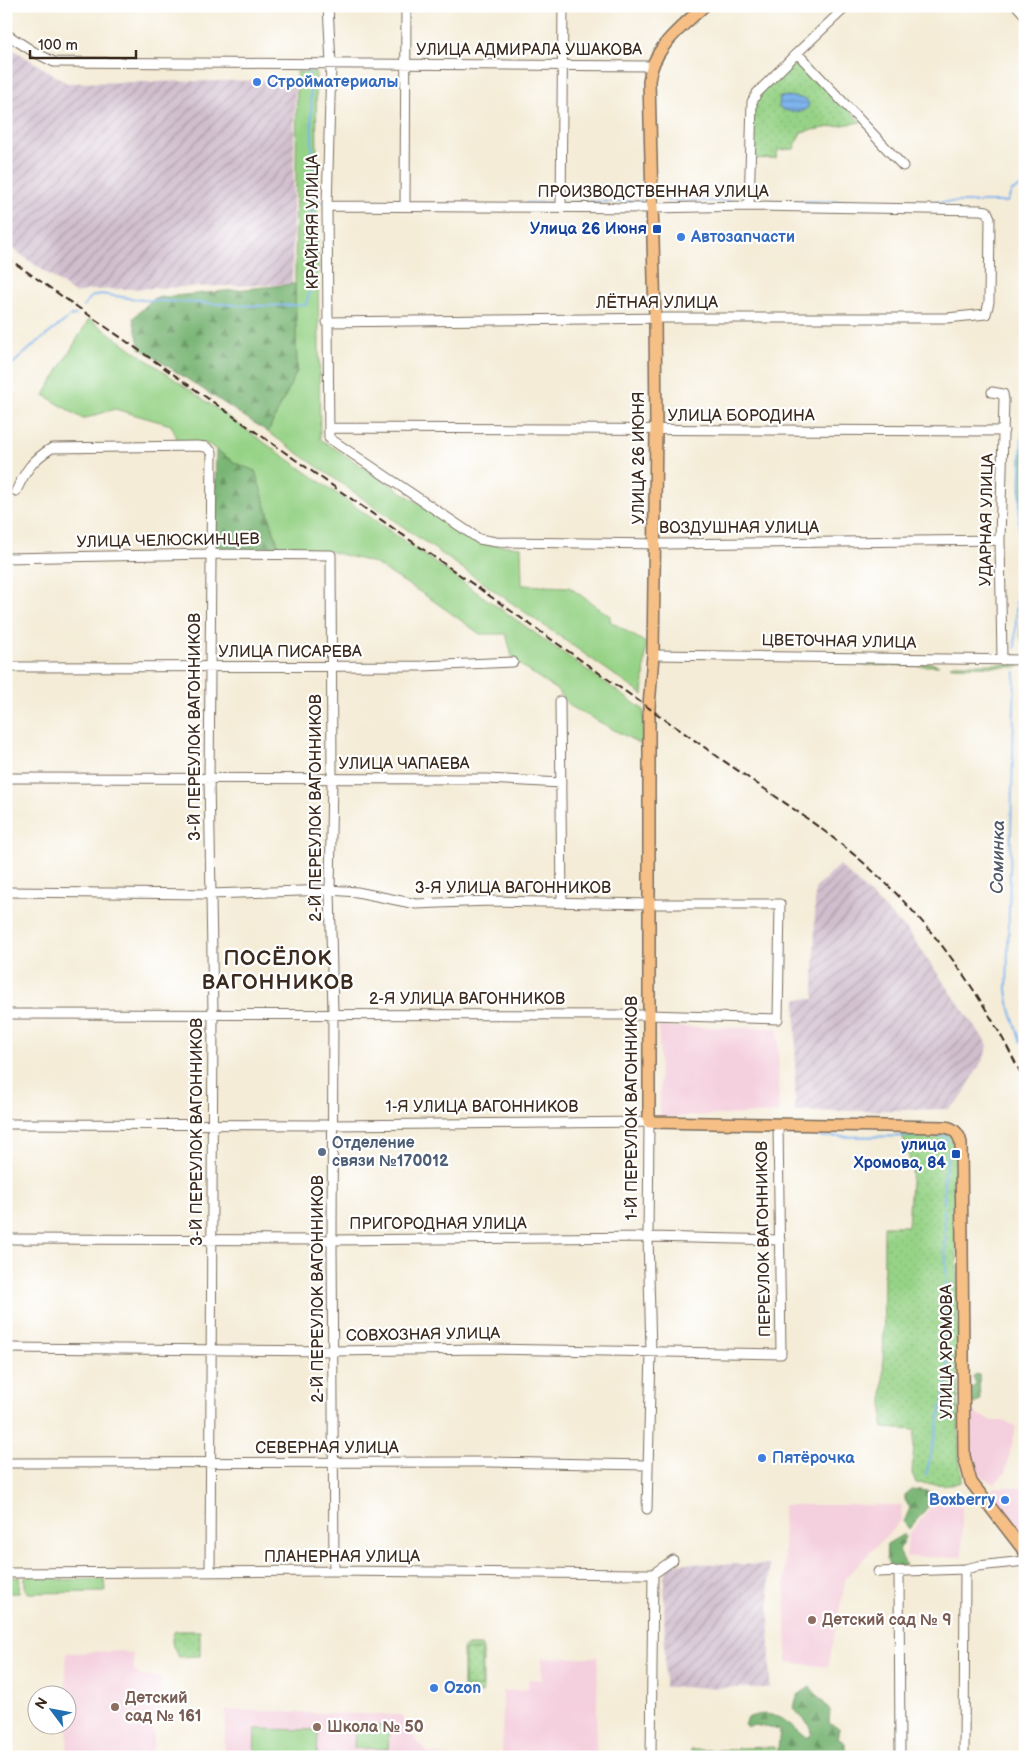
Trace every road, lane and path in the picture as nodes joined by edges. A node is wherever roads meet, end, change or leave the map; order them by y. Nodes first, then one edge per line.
1 (328, 6) edge
2 (406, 6) edge
3 (563, 6) edge
4 (704, 6) edge
5 (847, 6) edge
6 (1017, 6) edge
7 (1025, 15) edge
8 (6, 34) edge
9 (797, 53) junction
10 (330, 64) junction
11 (406, 64) junction
12 (563, 64) junction
13 (652, 66) junction
14 (903, 166) dead end
15 (327, 206) junction
16 (405, 206) junction
17 (750, 206) junction
18 (562, 207) junction
19 (653, 208) junction
20 (986, 314) joint
21 (655, 318) junction
22 (327, 322) junction
23 (992, 392) dead end
24 (329, 428) junction
25 (656, 430) junction
26 (1004, 431) junction
27 (329, 438) joint
28 (16, 491) dead end
29 (1000, 540) junction
30 (655, 543) junction
31 (211, 554) junction
32 (331, 556) joint
33 (6, 558) edge
34 (653, 654) junction
35 (1002, 660) junction
36 (1025, 660) edge
37 (513, 662) dead end
38 (331, 666) junction
39 (6, 667) edge
40 (210, 667) junction
41 (560, 701) dead end
42 (649, 707) joint
43 (6, 778) edge
44 (209, 778) junction
45 (332, 779) junction
46 (561, 783) junction
47 (330, 890) junction
48 (6, 892) edge
49 (210, 894) junction
50 (562, 903) junction
51 (648, 904) junction
52 (213, 1013) junction
53 (333, 1013) junction
54 (6, 1014) edge
55 (649, 1015) junction
56 (778, 1019) joint
57 (649, 1122) junction
58 (6, 1124) edge
59 (212, 1124) junction
60 (333, 1124) junction
61 (778, 1124) junction
62 (956, 1133) joint
63 (648, 1237) junction
64 (211, 1238) junction
65 (6, 1239) edge
66 (332, 1240) junction
67 (780, 1240) junction
68 (6, 1348) edge
69 (211, 1351) junction
70 (333, 1351) junction
71 (651, 1352) junction
72 (781, 1354) joint
73 (334, 1462) junction
74 (6, 1463) edge
75 (211, 1463) junction
76 (648, 1465) junction
77 (647, 1509) dead end
78 (1025, 1552) edge
79 (673, 1560) dead end
80 (1025, 1561) edge
81 (965, 1569) junction
82 (898, 1571) junction
83 (210, 1572) junction
84 (334, 1572) junction
85 (878, 1572) dead end
86 (6, 1573) edge
87 (653, 1574) junction
88 (651, 1757) edge
89 (900, 1757) edge
90 (964, 1757) edge

1 - 10 street, КРАЙНЯЯ УЛИЦА
2 - 11 street, УЛИЦА АДМИРАЛА УШАКОВА
3 - 12 street
4 - 13 main road
5 - 9 street
6 - 7 street
8 - 10 street, УЛИЦА АДМИРАЛА УШАКОВА
9 - 14 street
9 - 17 street
10 - 11 street, УЛИЦА АДМИРАЛА УШАКОВА
10 - 15 street, КРАЙНЯЯ УЛИЦА
11 - 12 street, УЛИЦА АДМИРАЛА УШАКОВА
11 - 16 street, УЛИЦА АДМИРАЛА УШАКОВА
12 - 13 street, УЛИЦА АДМИРАЛА УШАКОВА
12 - 18 street
13 - 19 main road, УЛИЦА 26 ИЮНЯ
15 - 16 street, ПРОИЗВОДСТВЕННАЯ УЛИЦА
15 - 22 street, КРАЙНЯЯ УЛИЦА
16 - 18 street, ПРОИЗВОДСТВЕННАЯ УЛИЦА
17 - 19 street, ПРОИЗВОДСТВЕННАЯ УЛИЦА
17 - 20 street, ПРОИЗВОДСТВЕННАЯ УЛИЦА
18 - 19 street, ПРОИЗВОДСТВЕННАЯ УЛИЦА
19 - 21 main road, УЛИЦА 26 ИЮНЯ
20 - 21 street, ЛЁТНАЯ УЛИЦА
21 - 22 street, ЛЁТНАЯ УЛИЦА
21 - 25 main road, УЛИЦА 26 ИЮНЯ
22 - 24 street, КРАЙНЯЯ УЛИЦА
23 - 26 street, УДАРНАЯ УЛИЦА
24 - 25 street, УЛИЦА БОРОДИНА
24 - 27 street, КРАЙНЯЯ УЛИЦА
25 - 26 street, УЛИЦА БОРОДИНА
25 - 30 main road, УЛИЦА 26 ИЮНЯ
26 - 29 street, УДАРНАЯ УЛИЦА
27 - 30 street, ВОЗДУШНАЯ УЛИЦА
28 - 31 street, 3-Й ПЕРЕУЛОК ВАГОННИКОВ
29 - 30 street, ВОЗДУШНАЯ УЛИЦА
29 - 35 street, УДАРНАЯ УЛИЦА
30 - 34 main road, УЛИЦА 26 ИЮНЯ
31 - 32 street, УЛИЦА ЧЕЛЮСКИНЦЕВ
31 - 33 street, УЛИЦА ЧЕЛЮСКИНЦЕВ
31 - 40 street, 3-Й ПЕРЕУЛОК ВАГОННИКОВ
32 - 38 street, 2-Й ПЕРЕУЛОК ВАГОННИКОВ
34 - 35 street, ЦВЕТОЧНАЯ УЛИЦА
34 - 42 main road, УЛИЦА 26 ИЮНЯ
35 - 36 street, ЦВЕТОЧНАЯ УЛИЦА
37 - 38 street, УЛИЦА ПИСАРЕВА
38 - 40 street, УЛИЦА ПИСАРЕВА
38 - 45 street, 2-Й ПЕРЕУЛОК ВАГОННИКОВ
39 - 40 street, УЛИЦА ПИСАРЕВА
40 - 44 street, 3-Й ПЕРЕУЛОК ВАГОННИКОВ
41 - 46 street
42 - 51 main road, 1-Й ПЕРЕУЛОК ВАГОННИКОВ
43 - 44 street, УЛИЦА ЧАПАЕВА
44 - 45 street, УЛИЦА ЧАПАЕВА
44 - 49 street, 3-Й ПЕРЕУЛОК ВАГОННИКОВ
45 - 46 street, УЛИЦА ЧАПАЕВА
45 - 47 street, 2-Й ПЕРЕУЛОК ВАГОННИКОВ
46 - 50 street
47 - 49 street, 3-Я УЛИЦА ВАГОННИКОВ
47 - 50 street, 3-Я УЛИЦА ВАГОННИКОВ
47 - 53 street, 2-Й ПЕРЕУЛОК ВАГОННИКОВ
48 - 49 street, 3-Я УЛИЦА ВАГОННИКОВ
49 - 52 street, 3-Й ПЕРЕУЛОК ВАГОННИКОВ
50 - 51 street, 3-Я УЛИЦА ВАГОННИКОВ
51 - 55 main road, 1-Й ПЕРЕУЛОК ВАГОННИКОВ
51 - 56 street, 3-Я УЛИЦА ВАГОННИКОВ
52 - 53 street, 2-Я УЛИЦА ВАГОННИКОВ
52 - 54 street, 2-Я УЛИЦА ВАГОННИКОВ
52 - 59 street, 3-Й ПЕРЕУЛОК ВАГОННИКОВ
53 - 55 street, 2-Я УЛИЦА ВАГОННИКОВ
53 - 60 street, 2-Й ПЕРЕУЛОК ВАГОННИКОВ
55 - 56 street, 2-Я УЛИЦА ВАГОННИКОВ
55 - 57 main road, 1-Й ПЕРЕУЛОК ВАГОННИКОВ
57 - 60 street, 1-Я УЛИЦА ВАГОННИКОВ
57 - 61 main road, 1-Я УЛИЦА ВАГОННИКОВ
57 - 63 street, 1-Й ПЕРЕУЛОК ВАГОННИКОВ
58 - 59 street, 1-Я УЛИЦА ВАГОННИКОВ
59 - 60 street, 1-Я УЛИЦА ВАГОННИКОВ
59 - 64 street, 3-Й ПЕРЕУЛОК ВАГОННИКОВ
60 - 66 street, 2-Й ПЕРЕУЛОК ВАГОННИКОВ
61 - 62 main road, 1-Я УЛИЦА ВАГОННИКОВ
61 - 67 street, ПЕРЕУЛОК ВАГОННИКОВ
62 - 78 main road, УЛИЦА ХРОМОВА
63 - 66 street, ПРИГОРОДНАЯ УЛИЦА
63 - 67 street, ПРИГОРОДНАЯ УЛИЦА
63 - 71 street, 1-Й ПЕРЕУЛОК ВАГОННИКОВ
64 - 65 street, ПРИГОРОДНАЯ УЛИЦА
64 - 66 street, ПРИГОРОДНАЯ УЛИЦА
64 - 69 street, 3-Й ПЕРЕУЛОК ВАГОННИКОВ
66 - 70 street, 2-Й ПЕРЕУЛОК ВАГОННИКОВ
67 - 72 street, ПЕРЕУЛОК ВАГОННИКОВ
68 - 69 street, СОВХОЗНАЯ УЛИЦА
69 - 70 street, СОВХОЗНАЯ УЛИЦА
69 - 75 street, 3-Й ПЕРЕУЛОК ВАГОННИКОВ
70 - 71 street, СОВХОЗНАЯ УЛИЦА
70 - 73 street, 2-Й ПЕРЕУЛОК ВАГОННИКОВ
71 - 72 street, СОВХОЗНАЯ УЛИЦА
71 - 76 street, 1-Й ПЕРЕУЛОК ВАГОННИКОВ
73 - 75 street, СЕВЕРНАЯ УЛИЦА
73 - 76 street, СЕВЕРНАЯ УЛИЦА
73 - 84 street, 2-Й ПЕРЕУЛОК ВАГОННИКОВ
74 - 75 street, СЕВЕРНАЯ УЛИЦА
75 - 83 street, 3-Й ПЕРЕУЛОК ВАГОННИКОВ
76 - 77 street, 1-Й ПЕРЕУЛОК ВАГОННИКОВ
79 - 87 street
80 - 81 street
81 - 82 street
81 - 90 street
82 - 85 street
82 - 89 street
83 - 84 street, ПЛАНЕРНАЯ УЛИЦА
83 - 86 street, ПЛАНЕРНАЯ УЛИЦА
84 - 87 street, ПЛАНЕРНАЯ УЛИЦА
87 - 88 street

